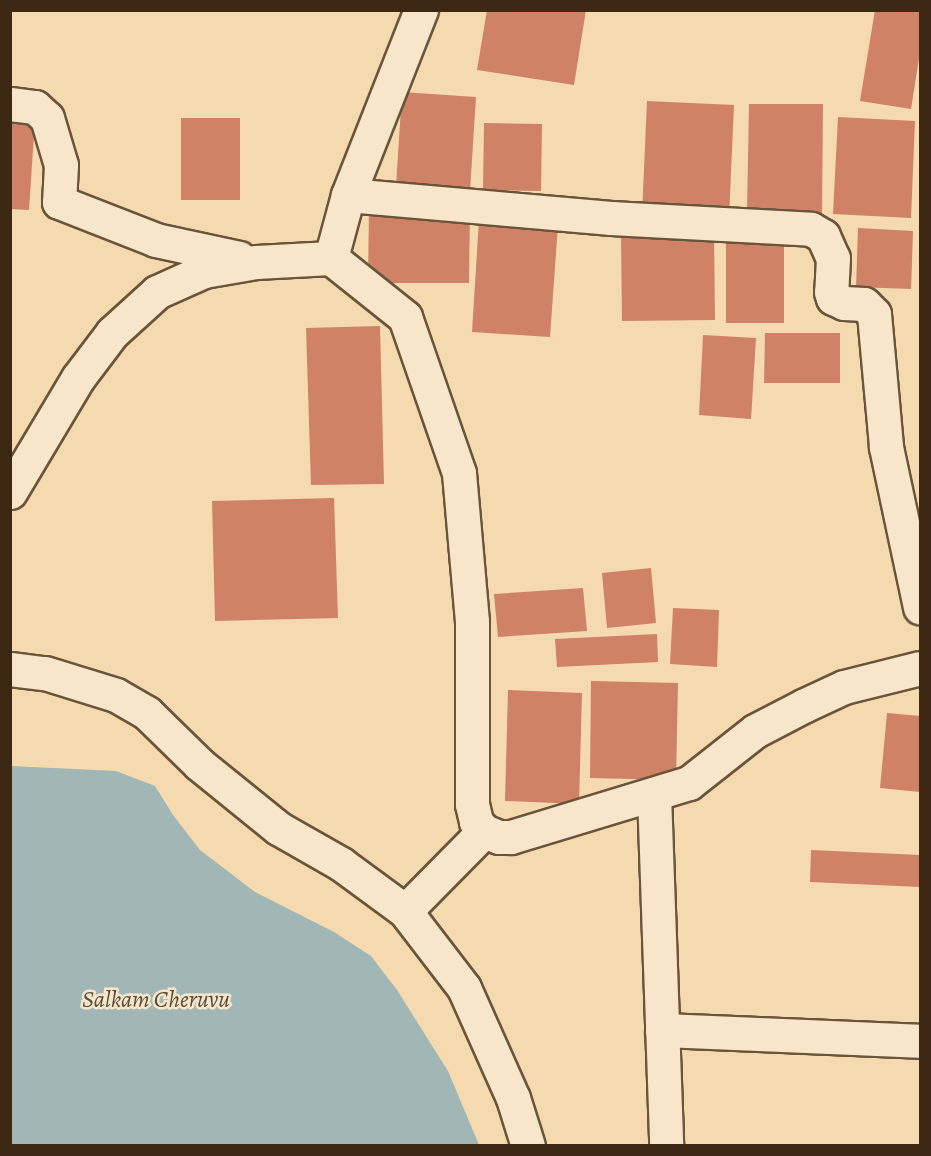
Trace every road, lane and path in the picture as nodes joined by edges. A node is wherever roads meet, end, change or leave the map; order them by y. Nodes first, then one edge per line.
1 (421, 10) edge
2 (10, 104) edge
3 (348, 195) junction
4 (331, 258) junction
5 (256, 262) junction
6 (10, 492) edge
7 (921, 606) edge
8 (921, 668) edge
9 (10, 669) edge
10 (654, 794) junction
11 (484, 831) junction
12 (405, 911) junction
13 (662, 1030) junction
14 (921, 1041) edge
15 (528, 1146) edge
16 (666, 1146) edge

1 - 3 street
2 - 5 street
3 - 4 street
3 - 7 street
4 - 5 street
4 - 11 street
5 - 6 street
8 - 10 street
9 - 12 street
10 - 11 street
10 - 13 street
11 - 12 street
12 - 15 street
13 - 14 street
13 - 16 street

